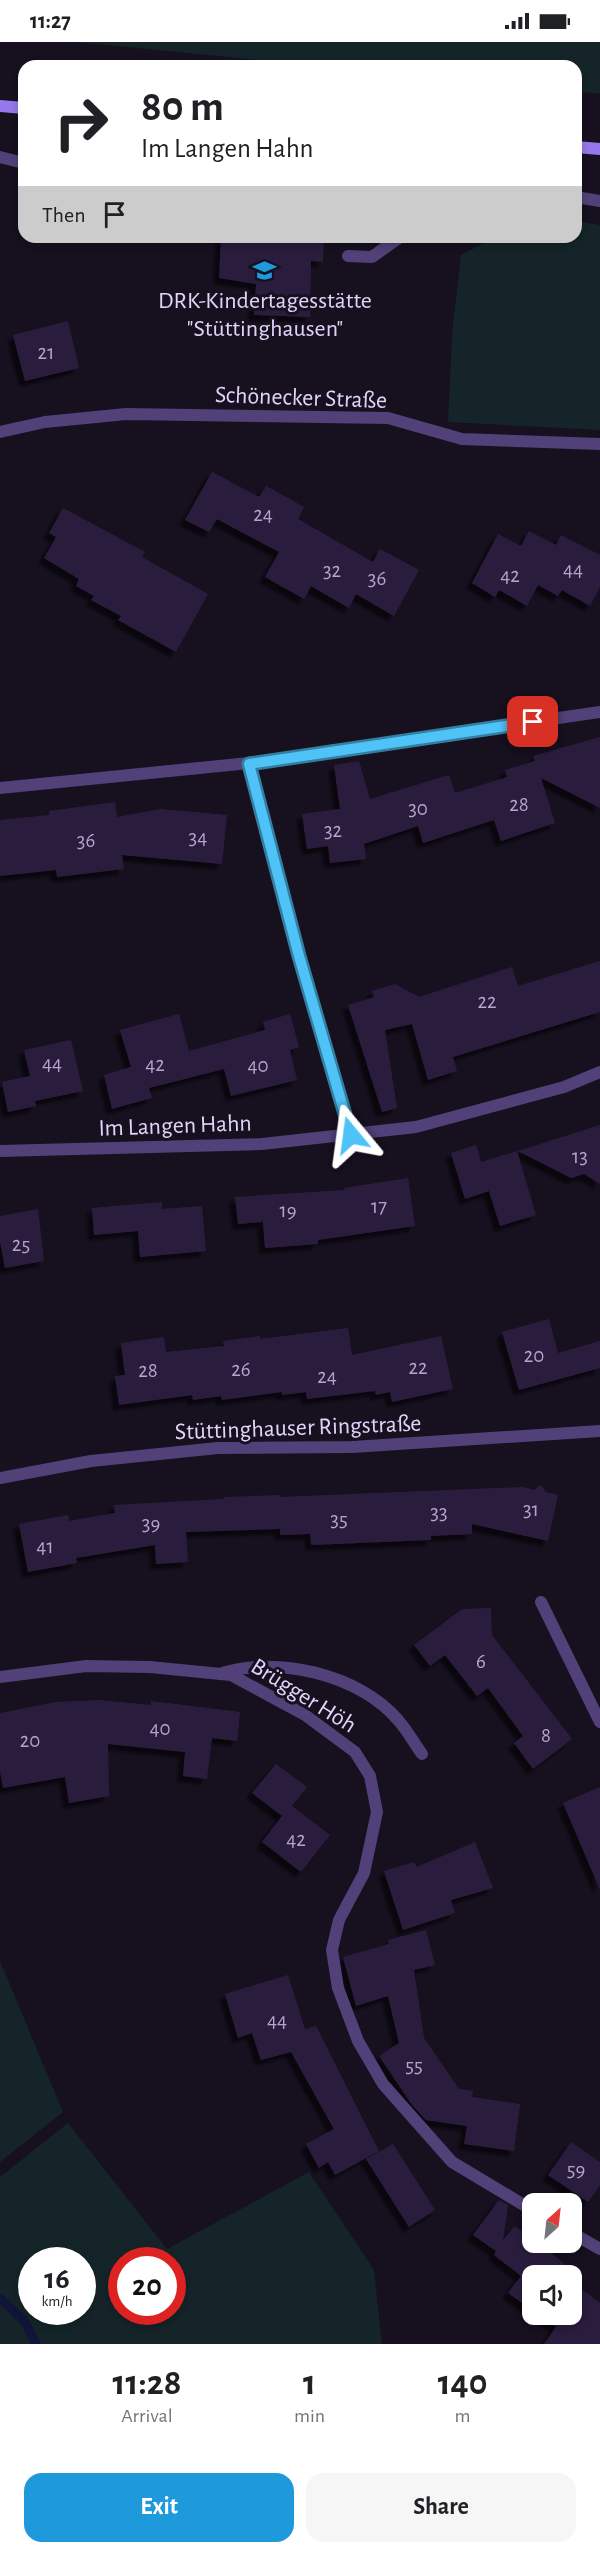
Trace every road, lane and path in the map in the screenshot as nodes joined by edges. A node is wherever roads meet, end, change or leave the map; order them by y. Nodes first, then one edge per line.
1 (0, 106) edge
2 (18, 108) edge
3 (582, 148) edge
4 (600, 149) edge
5 (0, 158) edge
6 (18, 162) edge
7 (582, 198) edge
8 (600, 201) edge
9 (392, 243) edge
10 (348, 256) dead end
11 (0, 432) edge
12 (600, 444) edge
13 (600, 712) edge
14 (249, 764) junction
15 (0, 788) edge
16 (600, 1072) edge
17 (351, 1135) junction
18 (0, 1151) edge
19 (600, 1431) edge
20 (0, 1478) edge
21 (541, 1602) dead end
22 (219, 1674) junction
23 (0, 1677) edge
24 (600, 1722) edge
25 (422, 1754) dead end
26 (522, 2204) edge
27 (582, 2239) edge
28 (600, 2249) edge

1 - 2 street
3 - 4 street
5 - 6 street
7 - 8 street
9 - 10 street
11 - 12 street, Schönecker Straße
13 - 14 street
14 - 15 street
14 - 17 street
16 - 17 street, Im Langen Hahn
17 - 18 street, Im Langen Hahn
19 - 20 street, Stüttinghauser Ringstraße
21 - 24 street
22 - 23 street, Brügger Höh
22 - 25 street
22 - 26 street, Brügger Höh
27 - 28 street

